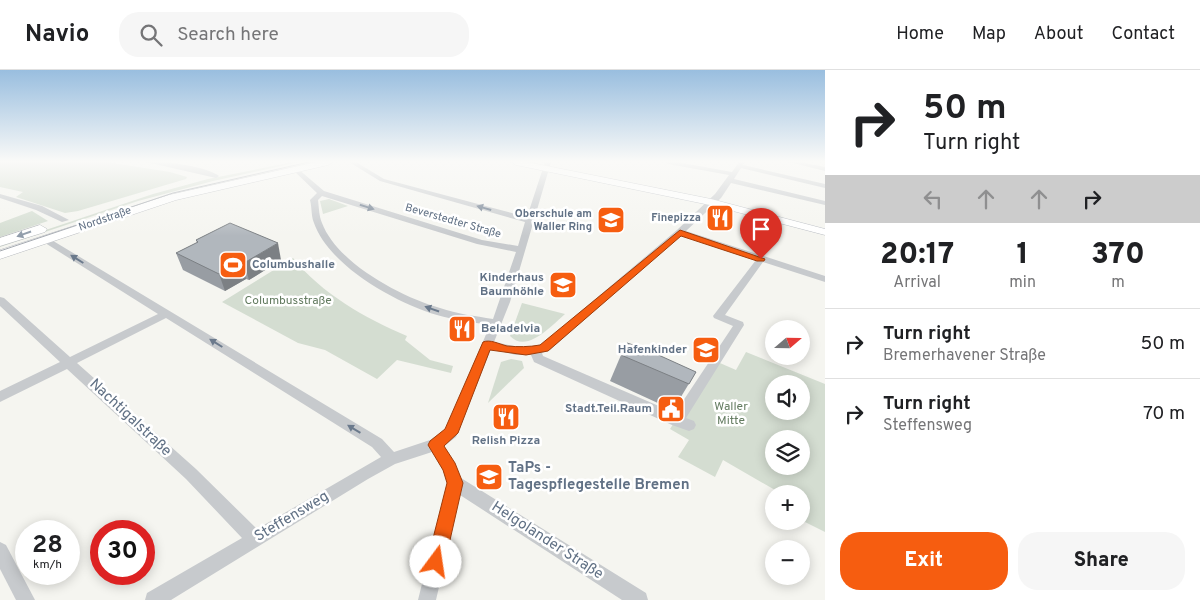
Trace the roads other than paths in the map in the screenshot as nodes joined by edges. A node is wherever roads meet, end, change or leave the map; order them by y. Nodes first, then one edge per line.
1 (174, 187) edge
2 (218, 187) edge
3 (314, 187) edge
4 (406, 187) edge
5 (541, 187) edge
6 (643, 187) edge
7 (723, 187) edge
8 (766, 187) edge
9 (321, 193) junction
10 (0, 196) edge
11 (711, 202) junction
12 (825, 203) edge
13 (65, 220) junction
14 (531, 221) junction
15 (680, 232) junction
16 (825, 232) edge
17 (45, 239) junction
18 (0, 242) edge
19 (522, 250) junction
20 (0, 255) edge
21 (761, 259) junction
22 (825, 280) edge
23 (0, 300) edge
24 (166, 314) junction
25 (496, 323) junction
26 (487, 344) junction
27 (537, 355) junction
28 (70, 362) junction
29 (0, 397) edge
30 (435, 445) junction
31 (392, 459) junction
32 (455, 483) junction
33 (255, 539) junction
34 (0, 551) edge
35 (26, 600) edge
36 (154, 600) edge
37 (427, 600) edge
38 (640, 600) edge

1 - 13 main road, Nordstraße
2 - 17 main road, Nordstraße
3 - 9 street
14 -> 4 street
5 - 14 street
6 - 11 main road
7 - 11 street
8 - 12 street
9 -> 19 street, Beverstedter Straße
25 -> 9 street
10 - 13 street
11 - 15 street
11 - 16 main road
13 -> 18 main road, Nordstraße
14 - 19 street
15 - 21 street
15 - 27 street
17 - 20 main road, Nordstraße
24 -> 17 street
19 - 25 street
21 - 22 street
21 - 27 street
23 - 28 street, Nachtigalstraße
24 - 28 street
31 -> 24 street
25 - 26 street
26 - 27 street
26 - 30 street
28 - 29 street
28 - 33 street, Nachtigalstraße
30 - 31 street, Steffensweg
30 - 32 street
31 - 33 street, Steffensweg
32 - 37 street
32 - 38 street, Helgolander Straße
33 - 36 street, Steffensweg
34 - 35 street

